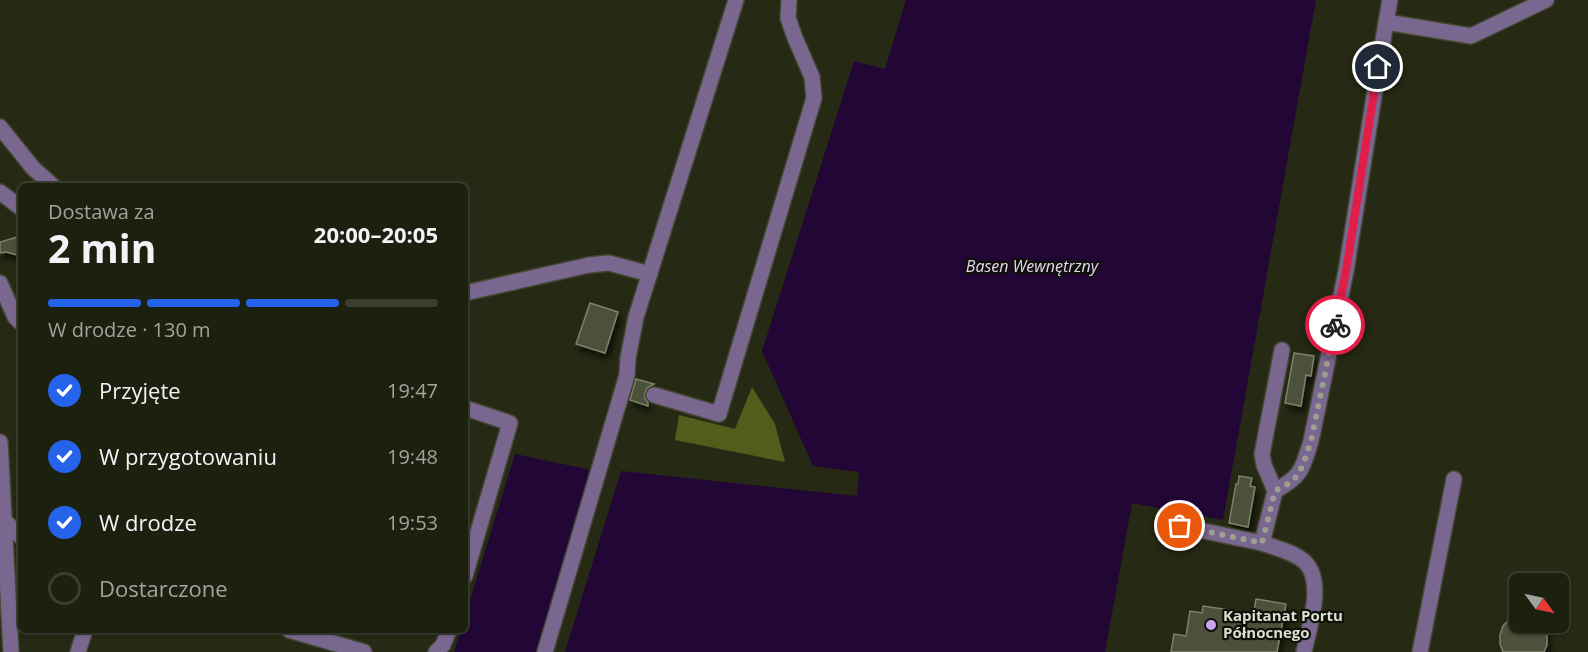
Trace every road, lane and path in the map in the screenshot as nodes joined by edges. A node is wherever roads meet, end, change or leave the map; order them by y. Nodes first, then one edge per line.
1 (736, 0) edge
2 (789, 0) edge
3 (1390, 0) edge
4 (1546, 0) edge
5 (1386, 22) junction
6 (0, 127) edge
7 (50, 183) edge
8 (0, 192) edge
9 (18, 205) edge
10 (650, 274) junction
11 (0, 283) edge
12 (468, 292) edge
13 (18, 320) edge
14 (1282, 350) dead end
15 (654, 395) dead end
16 (468, 409) edge
17 (0, 442) edge
18 (1454, 479) dead end
19 (1275, 491) junction
20 (5, 521) junction
21 (1180, 526) dead end
22 (18, 534) edge
23 (1262, 543) junction
24 (468, 566) edge
25 (84, 633) edge
26 (300, 633) edge
27 (448, 633) edge
28 (11, 652) edge
29 (78, 652) edge
30 (364, 652) edge
31 (436, 652) edge
32 (545, 652) edge
33 (1304, 652) edge
34 (1420, 652) edge

1 - 10 lane
2 - 15 lane
3 - 5 lane
4 - 5 lane
5 - 19 lane
6 - 7 lane
8 - 9 lane
10 - 12 lane
10 - 32 lane
11 - 13 lane
14 - 19 lane
16 - 24 lane
17 - 20 lane
18 - 34 lane
19 - 23 lane
20 - 22 lane
20 - 28 lane
21 - 23 lane
23 - 33 lane
25 - 29 lane
26 - 30 lane
27 - 31 lane

